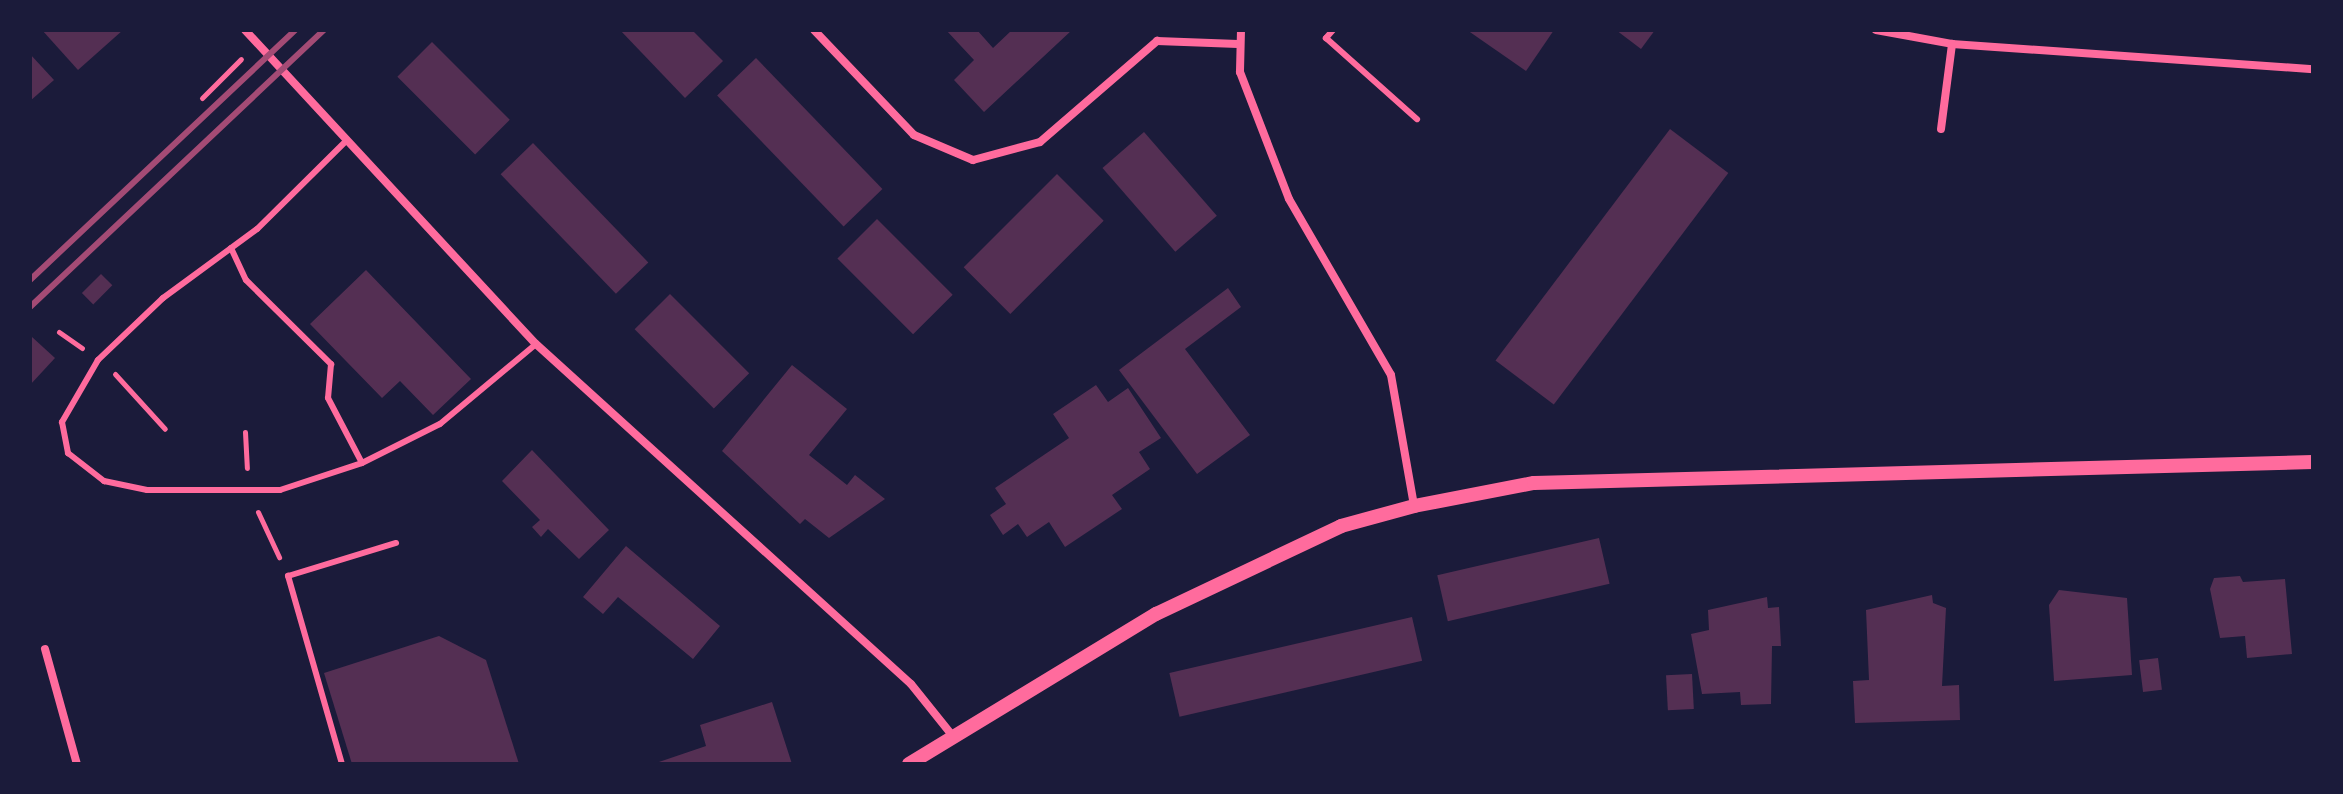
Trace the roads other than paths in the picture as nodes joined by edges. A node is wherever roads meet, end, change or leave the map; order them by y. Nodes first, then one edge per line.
1 (245, 30) edge
2 (814, 30) edge
3 (1241, 30) edge
4 (1333, 30) edge
5 (1876, 30) edge
6 (1238, 44) junction
7 (1952, 44) junction
8 (2313, 69) edge
9 (1417, 119) dead end
10 (1941, 129) dead end
11 (344, 143) junction
12 (231, 248) junction
13 (536, 344) junction
14 (2313, 462) edge
15 (362, 463) junction
16 (1414, 506) junction
17 (396, 543) dead end
18 (45, 649) dead end
19 (952, 735) junction
20 (77, 764) edge
21 (342, 764) edge
22 (909, 764) edge

1 - 11 street
2 - 6 street
3 - 6 street
4 - 9 lane
5 - 7 street
6 - 16 street
7 - 8 street
7 - 10 street
11 - 12 lane
11 - 13 street
12 - 15 lane
12 - 15 lane
13 - 15 lane
13 - 19 street
14 - 16 street
16 - 19 street
17 - 21 lane
18 - 20 street
19 - 22 street

